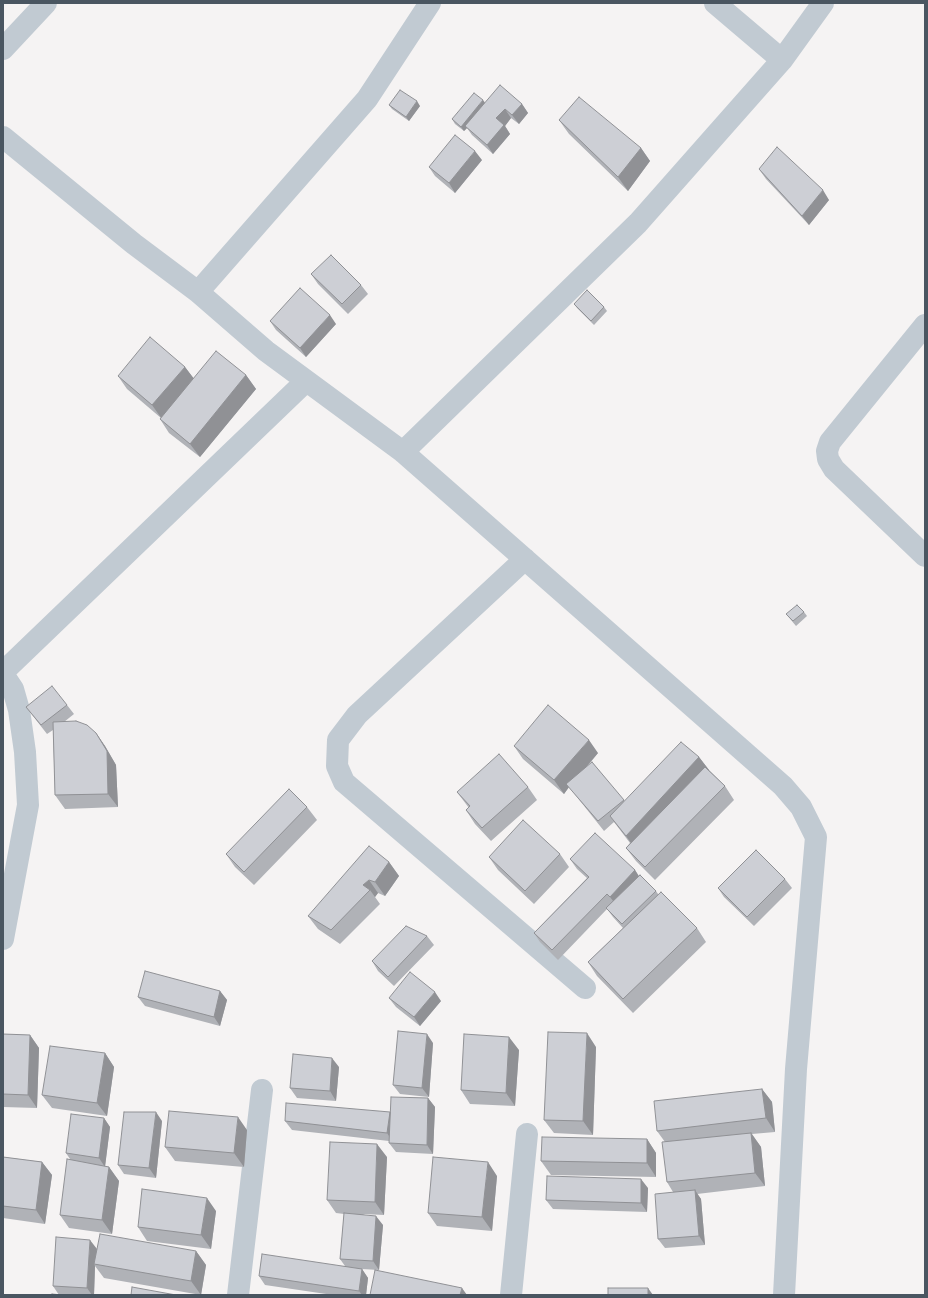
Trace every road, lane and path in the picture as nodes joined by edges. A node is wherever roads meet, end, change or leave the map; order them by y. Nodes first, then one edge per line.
1 (46, 3) edge
2 (430, 3) edge
3 (715, 3) edge
4 (823, 3) edge
5 (3, 49) edge
6 (782, 60) junction
7 (3, 137) edge
8 (198, 292) junction
9 (925, 325) edge
10 (305, 382) junction
11 (403, 452) junction
12 (925, 556) edge
13 (525, 559) junction
14 (3, 673) edge
15 (5, 912) edge
16 (3, 940) edge
17 (585, 988) dead end
18 (262, 1090) dead end
19 (527, 1134) dead end
20 (238, 1295) edge
21 (511, 1295) edge
22 (784, 1295) edge

1 - 5 street
2 - 8 street
3 - 6 street
4 - 6 street
6 - 11 street
7 - 8 street
8 - 10 street
9 - 12 street
10 - 11 street
10 - 14 street
11 - 13 street
13 - 17 street
13 - 22 street
14 - 15 street
15 - 16 street
18 - 20 street
19 - 21 street

